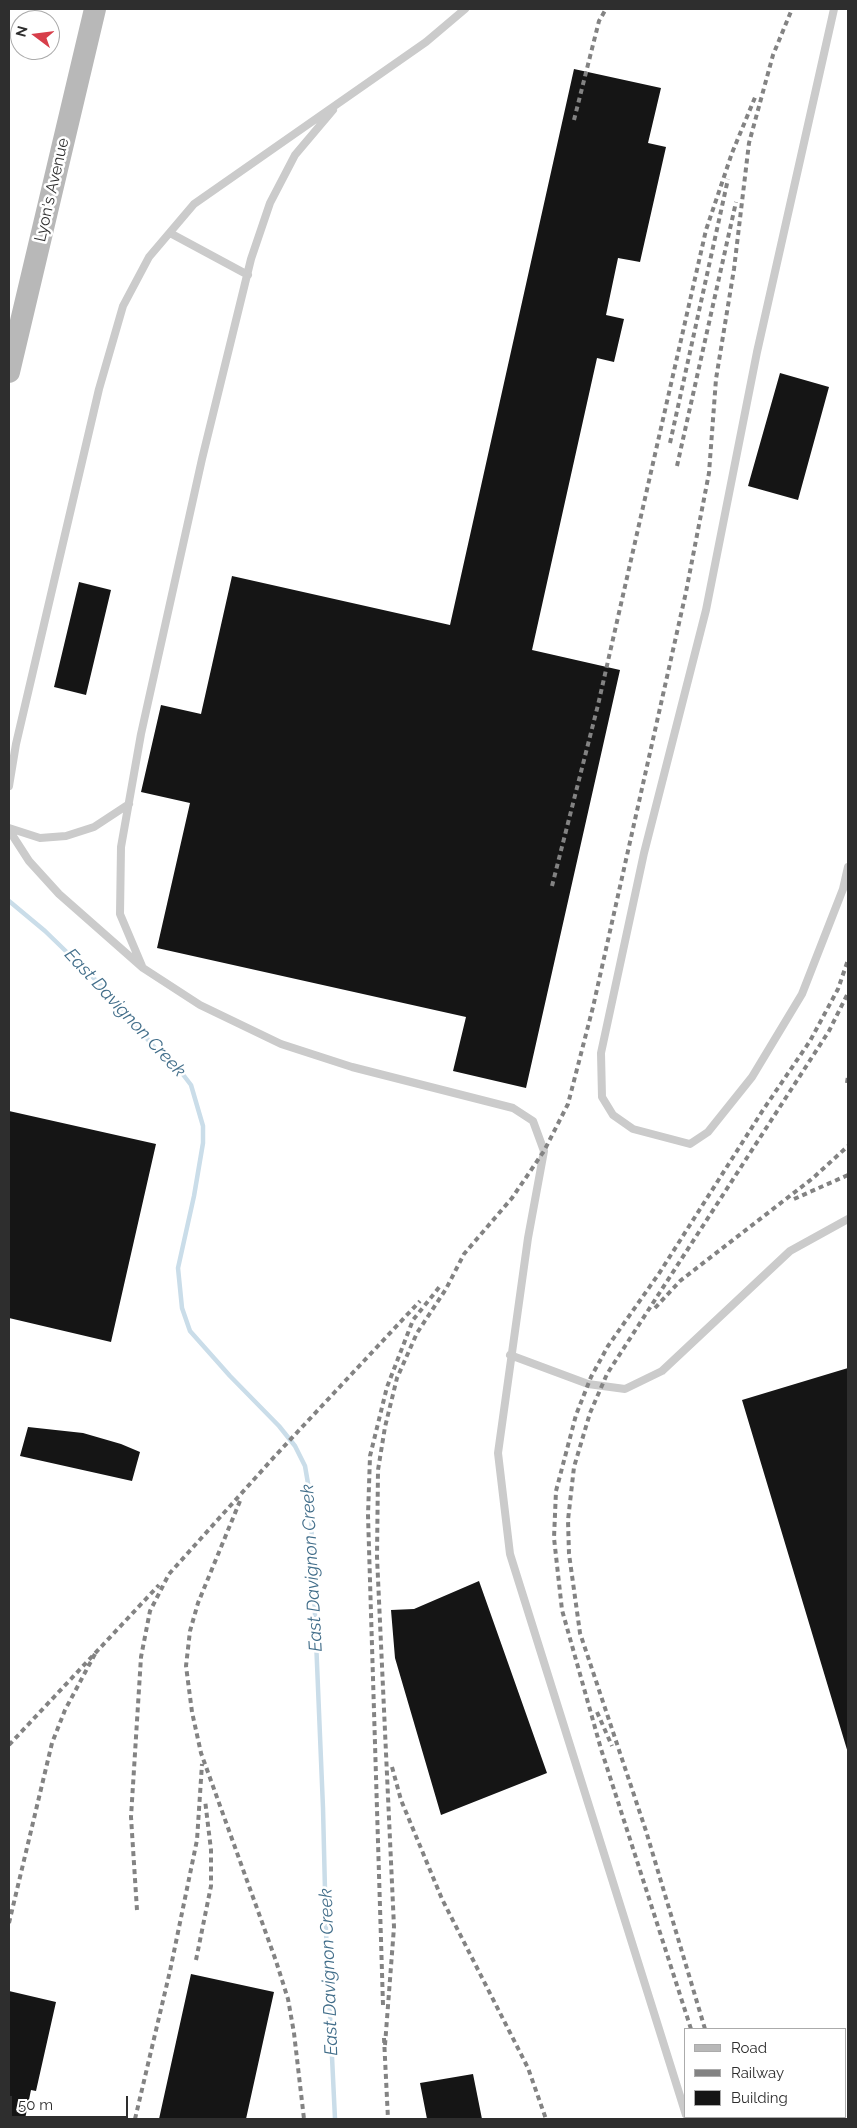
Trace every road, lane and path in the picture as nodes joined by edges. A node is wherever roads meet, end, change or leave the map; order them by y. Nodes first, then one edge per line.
1 (95, 9) edge
2 (464, 9) edge
3 (834, 9) edge
4 (341, 101) junction
5 (170, 233) junction
6 (248, 275) junction
7 (9, 372) edge
8 (9, 786) edge
9 (129, 804) junction
10 (9, 829) edge
11 (848, 868) edge
12 (143, 968) junction
13 (848, 1219) edge
14 (510, 1355) junction
15 (684, 2111) edge

1 - 7 main road, Lyon's Avenue
2 - 4 lane
3 - 11 lane
4 - 5 lane
4 - 6 lane
5 - 6 lane
5 - 8 lane
6 - 9 lane
9 - 10 lane
9 - 12 lane
10 - 12 lane
12 - 14 lane
13 - 14 lane
14 - 15 lane

